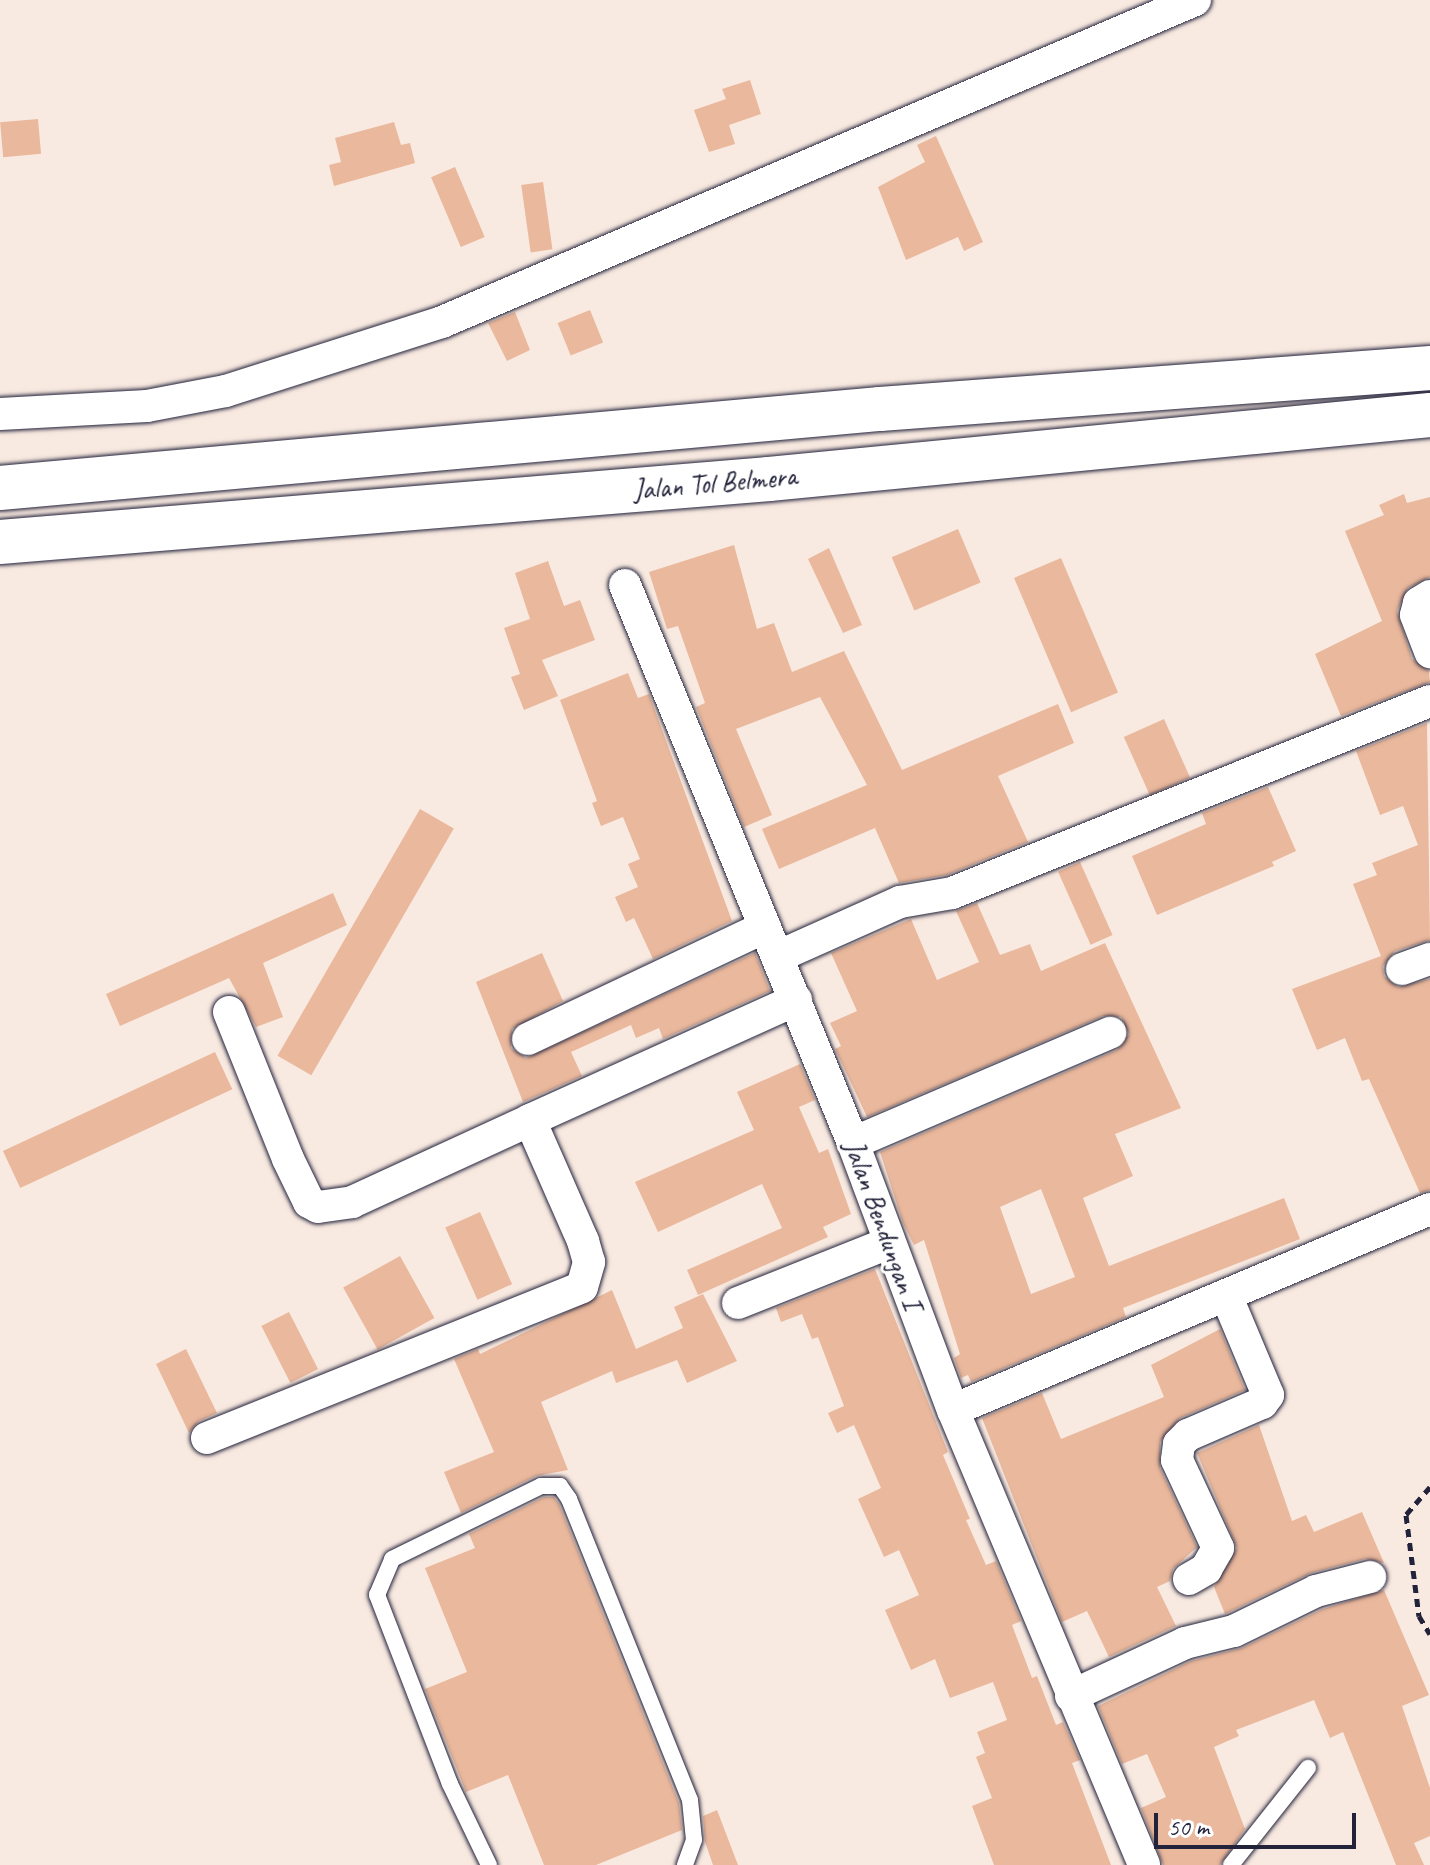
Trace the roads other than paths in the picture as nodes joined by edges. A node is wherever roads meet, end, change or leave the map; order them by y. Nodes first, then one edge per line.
1 (1195, 0) edge
2 (1430, 368) edge
3 (0, 414) edge
4 (1430, 415) edge
5 (0, 488) edge
6 (0, 542) edge
7 (625, 585) dead end
8 (1430, 596) edge
9 (1430, 652) edge
10 (1430, 701) edge
11 (765, 927) junction
12 (777, 957) junction
13 (796, 1000) junction
14 (229, 1012) dead end
15 (1110, 1033) dead end
16 (528, 1039) dead end
17 (530, 1120) junction
18 (853, 1143) junction
19 (1430, 1209) edge
20 (889, 1243) junction
21 (1226, 1295) junction
22 (738, 1303) dead end
23 (953, 1410) junction
24 (207, 1438) dead end
25 (1370, 1577) dead end
26 (1189, 1579) dead end
27 (1071, 1696) junction
28 (1308, 1768) dead end
29 (489, 1865) edge
30 (685, 1865) edge
31 (1144, 1865) edge
32 (1231, 1865) edge

1 - 3 street
2 - 5 highway
4 - 6 highway, Jalan Tol Belmera
7 - 11 street, Jalan Bendungan I
8 - 9 street
10 - 12 street
11 - 12 street, Jalan Bendungan I
11 - 16 street
12 - 13 street, Jalan Bendungan I
13 - 17 street
13 - 18 street, Jalan Bendungan I
14 - 17 street
15 - 18 street
17 - 24 street
18 - 20 street, Jalan Bendungan I
19 - 21 street
20 - 22 street
20 - 23 street, Jalan Bendungan I
21 - 23 street
21 - 26 street
23 - 27 street, Jalan Bendungan I
25 - 27 street
27 - 31 street, Jalan Bendungan I
28 - 32 lane
29 - 30 lane

